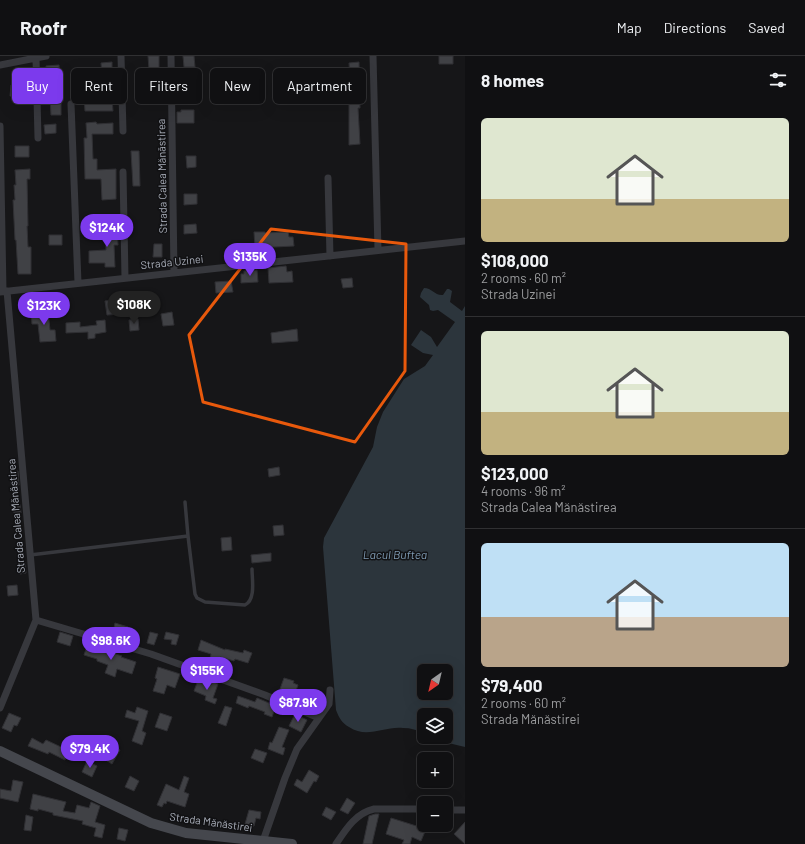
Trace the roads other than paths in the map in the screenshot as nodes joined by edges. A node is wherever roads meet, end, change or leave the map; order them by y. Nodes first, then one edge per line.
1 (46, 56) edge
2 (121, 56) edge
3 (171, 56) edge
4 (373, 56) edge
5 (36, 58) junction
6 (0, 65) edge
7 (71, 104) dead end
8 (0, 126) edge
9 (123, 130) dead end
10 (38, 138) dead end
11 (124, 172) dead end
12 (328, 178) dead end
13 (465, 241) edge
14 (378, 250) junction
15 (330, 256) junction
16 (174, 273) junction
17 (125, 278) junction
18 (78, 283) junction
19 (3, 291) edge
20 (185, 502) dead end
21 (188, 536) junction
22 (30, 555) junction
23 (252, 569) dead end
24 (36, 620) junction
25 (330, 690) dead end
26 (0, 708) edge
27 (319, 718) junction
28 (0, 751) edge
29 (417, 809) edge
30 (453, 810) edge
31 (465, 810) edge
32 (262, 841) junction
33 (292, 844) edge
34 (336, 844) edge

1 - 5 street
2 - 9 street
3 - 16 street, Strada Calea Mănăstirea
4 - 14 street
5 - 6 street
5 - 10 street
7 - 18 street
8 - 19 street, Strada Calea Mănăstirea
11 - 17 street
12 - 15 street
13 - 14 street, Strada Uzinei
14 - 15 street, Strada Uzinei
15 - 16 street, Strada Uzinei
16 - 17 street, Strada Uzinei
17 - 18 street, Strada Uzinei
18 - 19 street, Strada Uzinei
19 - 22 street, Strada Calea Mănăstirea
20 - 21 lane
21 - 22 lane
21 - 23 lane
22 - 24 street, Strada Calea Mănăstirea
24 - 26 street, Strada Calea Mănăstirea
24 - 27 street
25 - 27 street
27 - 32 street
28 - 32 street, Strada Mănăstirei
29 - 34 street
30 - 31 street
32 - 33 street, Strada Mănăstirei

